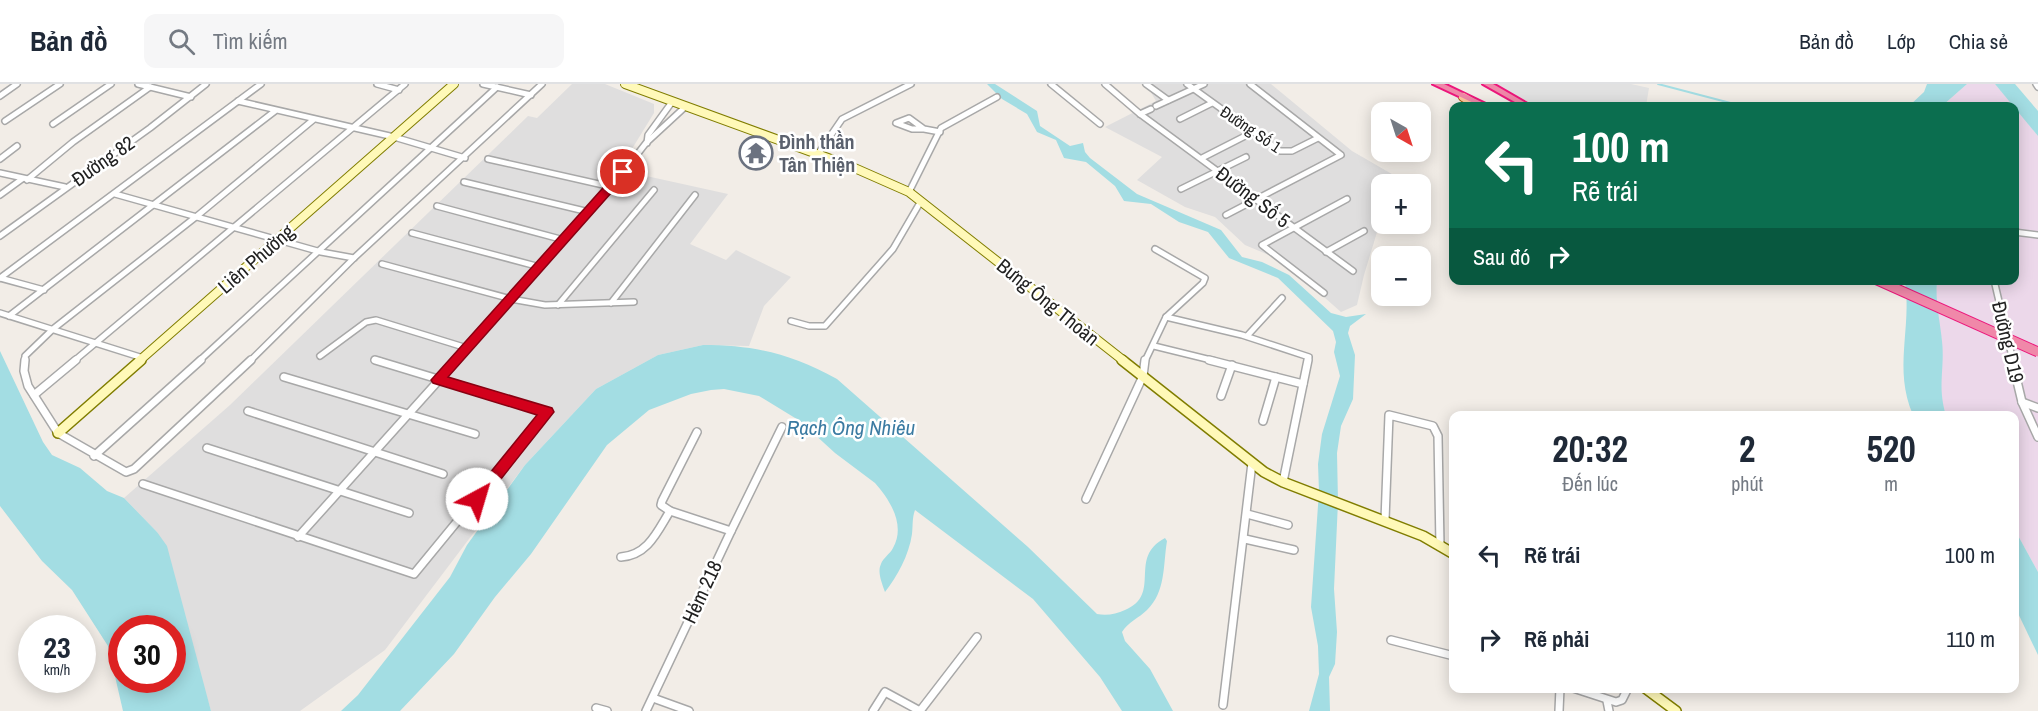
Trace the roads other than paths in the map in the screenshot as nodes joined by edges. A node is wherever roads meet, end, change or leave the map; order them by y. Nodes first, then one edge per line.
1 (17, 84) edge
2 (60, 84) edge
3 (111, 84) edge
4 (138, 84) edge
5 (206, 84) edge
6 (261, 84) edge
7 (376, 84) edge
8 (405, 84) edge
9 (454, 84) edge
10 (483, 84) edge
11 (542, 84) edge
12 (626, 84) edge
13 (911, 84) edge
14 (1051, 84) edge
15 (1105, 84) edge
16 (1146, 84) edge
17 (1187, 84) edge
18 (1204, 84) edge
19 (1250, 84) edge
20 (1487, 84) edge
21 (1442, 85) edge
22 (150, 87) junction
23 (497, 87) junction
24 (1193, 89) junction
25 (399, 90) junction
26 (531, 94) junction
27 (0, 96) edge
28 (191, 97) junction
29 (997, 97) dead end
30 (1463, 98) junction
31 (1168, 100) junction
32 (238, 101) junction
33 (672, 102) junction
34 (1470, 102) edge
35 (1474, 102) edge
36 (1520, 102) edge
37 (1212, 103) junction
38 (685, 107) junction
39 (275, 111) junction
40 (1140, 114) junction
41 (1179, 119) dead end
42 (313, 120) junction
43 (5, 121) dead end
44 (52, 124) dead end
45 (1100, 124) dead end
46 (353, 129) junction
47 (923, 129) junction
48 (940, 132) junction
49 (1253, 132) junction
50 (394, 137) junction
51 (1318, 138) junction
52 (646, 143) junction
53 (17, 147) dead end
54 (434, 148) junction
55 (818, 154) junction
56 (1246, 157) dead end
57 (465, 158) junction
58 (1202, 158) junction
59 (0, 159) edge
60 (488, 159) dead end
61 (1219, 171) junction
62 (0, 173) edge
63 (25, 179) junction
64 (464, 182) dead end
65 (65, 187) junction
66 (612, 187) junction
67 (1181, 189) dead end
68 (654, 190) dead end
69 (909, 192) junction
70 (115, 194) junction
71 (0, 195) edge
72 (695, 195) dead end
73 (1256, 199) junction
74 (1347, 199) dead end
75 (921, 201) junction
76 (156, 205) junction
77 (437, 206) dead end
78 (589, 212) junction
79 (1226, 214) dead end
80 (197, 216) junction
81 (236, 227) junction
82 (1294, 227) junction
83 (1364, 231) dead end
84 (411, 233) dead end
85 (2019, 233) edge
86 (2038, 235) edge
87 (0, 236) edge
88 (279, 239) junction
89 (564, 240) junction
90 (1155, 249) dead end
91 (321, 252) junction
92 (1326, 252) junction
93 (354, 258) junction
94 (382, 264) dead end
95 (540, 267) junction
96 (1353, 271) dead end
97 (1888, 285) edge
98 (1904, 285) edge
99 (1995, 285) edge
100 (44, 290) junction
101 (1324, 293) dead end
102 (1282, 298) dead end
103 (511, 299) junction
104 (634, 302) dead end
105 (611, 303) junction
106 (558, 305) junction
107 (0, 313) edge
108 (9, 316) junction
109 (1166, 317) junction
110 (791, 321) dead end
111 (53, 329) junction
112 (1247, 336) junction
113 (97, 342) junction
114 (2038, 345) edge
115 (1154, 346) junction
116 (466, 348) junction
117 (2038, 352) edge
118 (320, 356) dead end
119 (143, 358) junction
120 (375, 360) dead end
121 (1232, 365) junction
122 (1143, 376) junction
123 (284, 377) dead end
124 (1276, 377) junction
125 (438, 380) junction
126 (1304, 384) junction
127 (34, 395) junction
128 (1221, 396) dead end
129 (2022, 402) junction
130 (2038, 408) edge
131 (248, 411) dead end
132 (408, 414) junction
133 (1263, 421) dead end
134 (782, 427) dead end
135 (696, 432) dead end
136 (58, 433) junction
137 (475, 434) dead end
138 (2038, 436) edge
139 (207, 448) dead end
140 (375, 451) junction
141 (94, 456) junction
142 (1251, 463) junction
143 (443, 474) dead end
144 (1283, 482) junction
145 (143, 484) dead end
146 (341, 490) junction
147 (1086, 500) dead end
148 (670, 511) junction
149 (409, 513) dead end
150 (1247, 514) junction
151 (1385, 520) junction
152 (1288, 525) dead end
153 (731, 531) junction
154 (298, 537) junction
155 (1245, 539) junction
156 (1440, 545) junction
157 (1294, 550) dead end
158 (1449, 551) edge
159 (621, 557) dead end
160 (976, 637) dead end
161 (1391, 640) dead end
162 (1449, 655) edge
163 (1560, 693) edge
164 (1586, 693) edge
165 (1625, 693) edge
166 (1652, 693) edge
167 (653, 698) junction
168 (1607, 701) junction
169 (1223, 705) dead end
170 (596, 708) dead end
171 (607, 711) edge
172 (646, 711) edge
173 (689, 711) edge
174 (873, 711) edge
175 (920, 711) edge
176 (1559, 711) edge
177 (1609, 711) edge
178 (1676, 711) edge

1 - 27 street
2 - 43 street
3 - 44 street
4 - 22 street
5 - 28 street, Đường 82
6 - 32 street
7 - 25 street
8 - 25 street
9 - 50 street, Liên Phường
10 - 23 street
11 - 26 street
12 - 33 street, Bưng Ông Thoàn
13 - 55 street
14 - 45 street
15 - 40 street, Đường Số 5
16 - 31 street
17 - 24 street, Đường Số 1
18 - 24 street
19 - 51 street
20 - 36 highway
21 - 30 highway
22 - 28 street
22 - 63 street
23 - 26 street
23 - 54 street
24 - 31 street
24 - 37 street, Đường Số 1
25 - 46 street
26 - 57 street
28 - 65 street, Đường 82
29 - 48 street
30 - 34 main road
30 - 35 highway
31 - 40 street
32 - 39 street
32 - 70 street
33 - 38 street, Bưng Ông Thoàn
33 - 52 street
37 - 41 street
37 - 49 street, Đường Số 1
38 - 52 street
38 - 55 street, Bưng Ông Thoàn
39 - 42 street
39 - 76 street
40 - 58 street, Đường Số 5
42 - 46 street
42 - 80 street
46 - 50 street
46 - 81 street
47 - 47 street
47 - 48 street
48 - 69 street
49 - 51 street, Đường Số 1
49 - 58 street
50 - 54 street
50 - 88 street, Liên Phường
51 - 73 street
52 - 66 street
53 - 59 street
54 - 57 street
54 - 91 street
55 - 69 street, Bưng Ông Thoàn
56 - 61 street
57 - 93 street
58 - 61 street, Đường Số 5
60 - 66 street
61 - 67 street
61 - 73 street, Đường Số 5
62 - 63 street
63 - 65 street
63 - 71 street
64 - 78 street
65 - 87 street, Đường 82
66 - 78 street
68 - 106 street
69 - 75 street, Bưng Ông Thoàn
70 - 76 street
70 - 100 street
72 - 105 street
73 - 79 street
73 - 82 street, Đường Số 5
74 - 82 street
75 - 110 street
75 - 122 street, Bưng Ông Thoàn
76 - 80 street
76 - 100 street
77 - 89 street
78 - 89 street
80 - 81 street
80 - 111 street
81 - 88 street
81 - 113 street
82 - 92 street, Đường Số 5
82 - 101 street
83 - 92 street
84 - 95 street
85 - 86 street
88 - 91 street
88 - 119 street, Liên Phường
89 - 95 street
90 - 109 street
91 - 93 street
91 - 141 street
92 - 96 street, Đường Số 5
93 - 141 street
94 - 103 street
95 - 103 street
97 - 117 highway, bridge
98 - 114 highway
99 - 129 street, Đường D19
100 - 108 street
102 - 112 street
103 - 106 street
103 - 116 street
104 - 105 street
105 - 106 street
107 - 108 street
108 - 111 street
109 - 112 street
109 - 115 street
111 - 113 street
111 - 127 street
112 - 126 street
113 - 119 street
113 - 127 street
115 - 121 street
115 - 122 street
116 - 118 street
116 - 125 street
119 - 136 street, Liên Phường
120 - 125 street
121 - 124 street
121 - 128 street
122 - 142 street, Bưng Ông Thoàn
122 - 147 street
123 - 132 street
124 - 126 street
124 - 133 street
125 - 132 street
125 - 154 street
126 - 144 street
127 - 136 street
129 - 130 street
129 - 138 street, Đường D19
131 - 140 street
132 - 137 street
132 - 140 street
134 - 153 street, Hẻm 218
135 - 148 street
136 - 141 street
139 - 146 street
140 - 143 street
140 - 146 street
142 - 144 street, Bưng Ông Thoàn
142 - 150 street
144 - 151 street, Bưng Ông Thoàn
145 - 154 street
146 - 149 street
146 - 154 street
148 - 153 street
148 - 159 street
150 - 152 street
150 - 155 street
151 - 156 street, Bưng Ông Thoàn
151 - 156 street
153 - 167 street, Hẻm 218
155 - 157 street
155 - 169 street
156 - 158 street, Bưng Ông Thoàn
160 - 175 street
161 - 162 street
163 - 176 street
164 - 168 street
165 - 168 street
166 - 178 street
167 - 172 street, Hẻm 218
167 - 173 street
168 - 177 street
170 - 171 street
174 - 175 street

